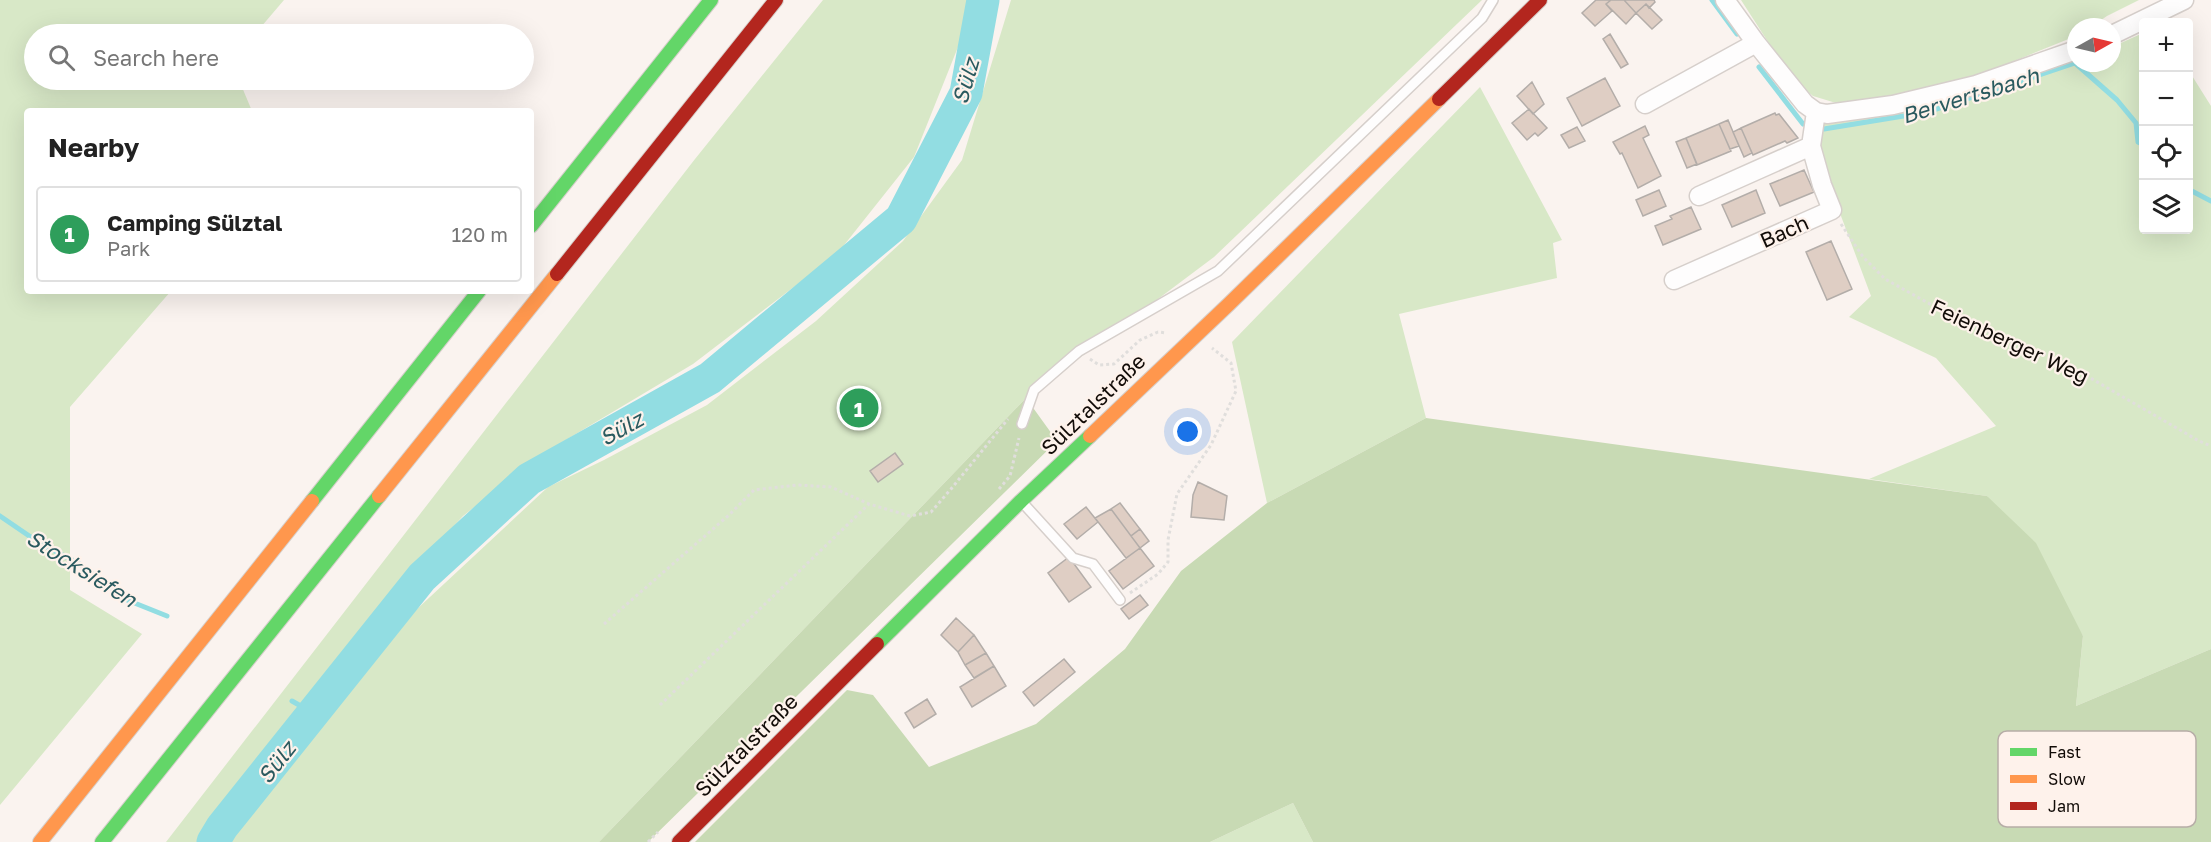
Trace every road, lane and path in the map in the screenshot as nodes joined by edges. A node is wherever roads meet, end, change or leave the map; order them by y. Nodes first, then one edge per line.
1 (711, 0) edge
2 (776, 0) edge
3 (1493, 0) edge
4 (1540, 0) edge
5 (1725, 0) edge
6 (2184, 0) edge
7 (2121, 31) edge
8 (1756, 43) junction
9 (2067, 53) edge
10 (1645, 104) dead end
11 (1816, 112) junction
12 (1811, 146) junction
13 (1699, 196) dead end
14 (1832, 210) junction
15 (534, 222) edge
16 (1674, 280) dead end
17 (477, 294) edge
18 (1172, 334) dead end
19 (1211, 347) dead end
20 (1080, 351) junction
21 (1034, 390) junction
22 (1022, 424) dead end
23 (2211, 446) edge
24 (1021, 501) junction
25 (868, 504) junction
26 (1120, 600) joint
27 (604, 624) dead end
28 (660, 705) dead end
29 (40, 842) edge
30 (102, 842) edge
31 (679, 842) edge

1 - 15 main road
2 - 30 main road
3 - 20 lane
4 - 24 main road, Sülztalstraße
5 - 8 street
6 - 7 street
8 - 10 street
8 - 11 street
9 - 11 street
11 - 12 street, Bach
12 - 13 street
12 - 14 street, Bach
14 - 16 street, Bach
14 - 23 path, Feienberger Weg
17 - 29 main road
18 - 20 path
19 - 26 path
20 - 21 lane
21 - 22 lane
21 - 25 path
24 - 26 lane
24 - 31 main road, Sülztalstraße
25 - 27 path
25 - 28 path

